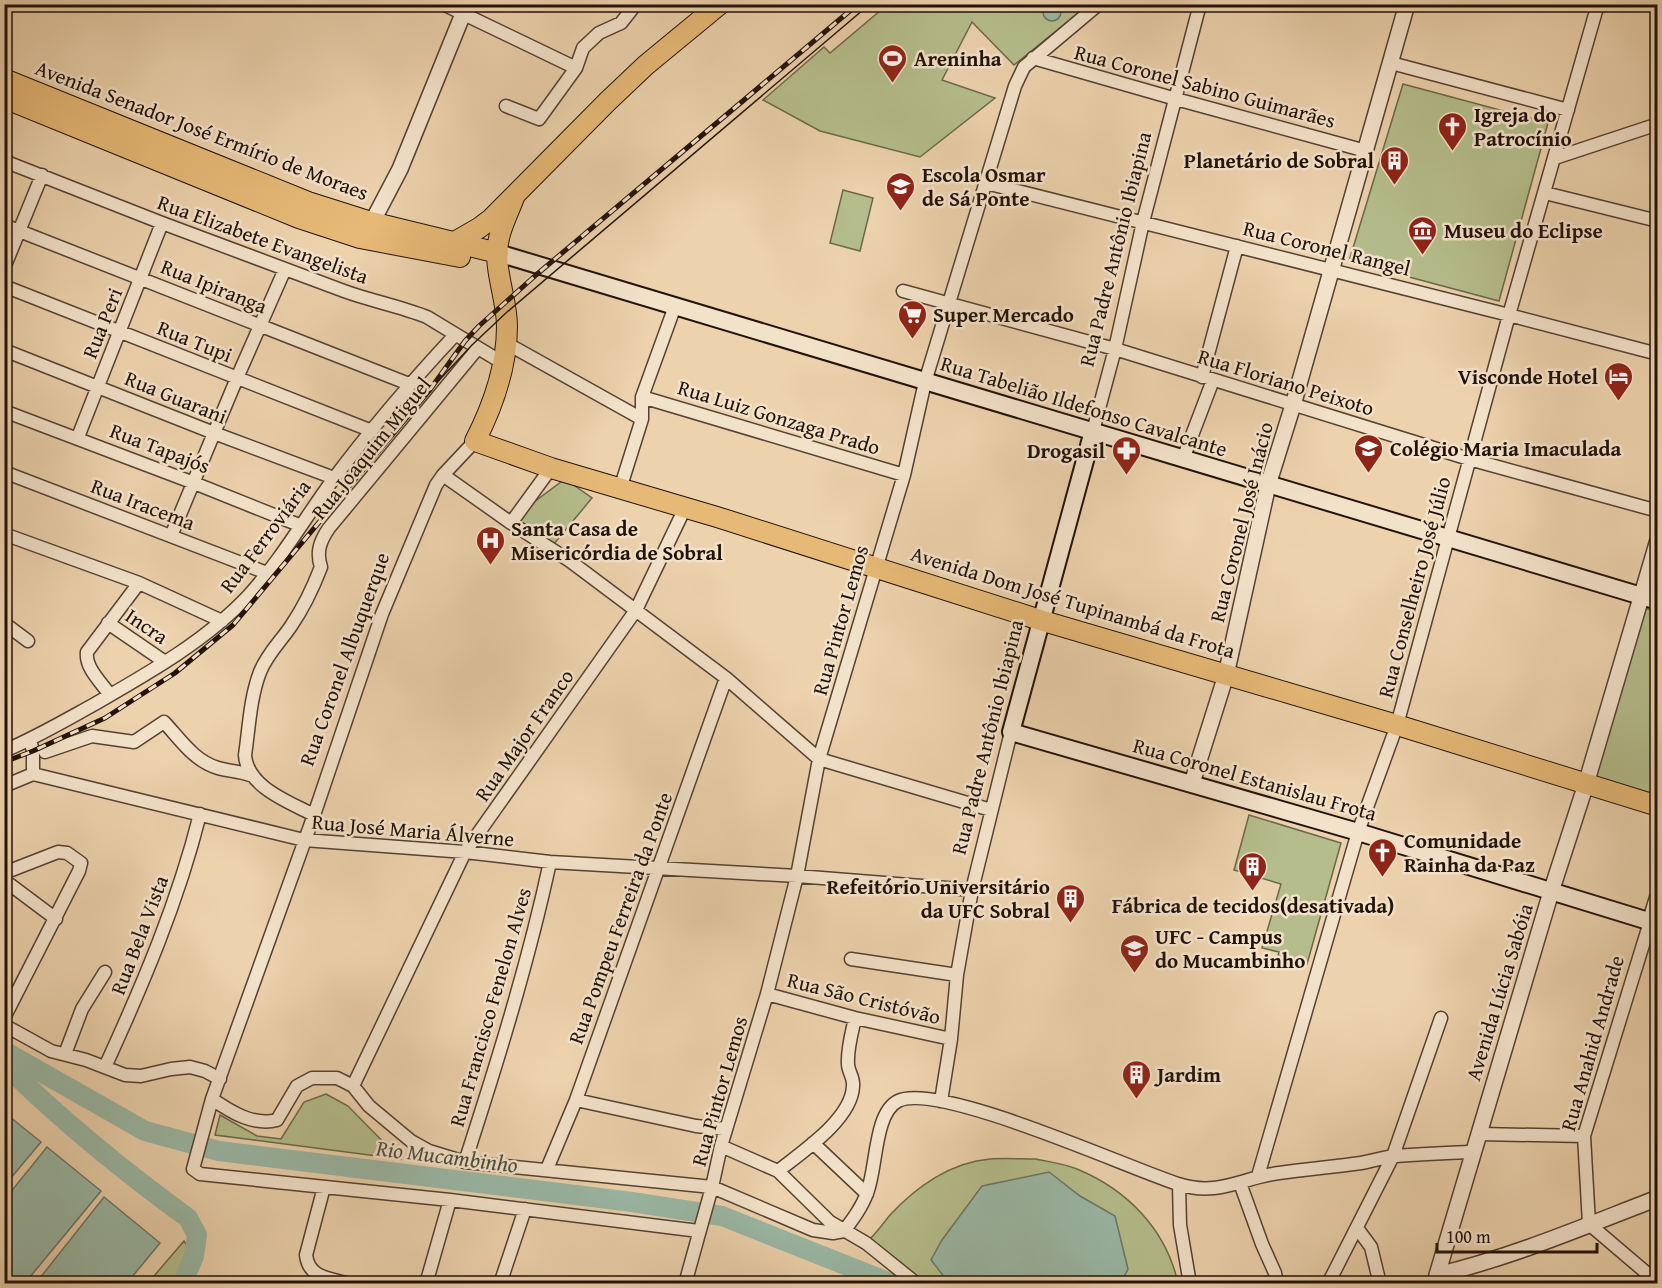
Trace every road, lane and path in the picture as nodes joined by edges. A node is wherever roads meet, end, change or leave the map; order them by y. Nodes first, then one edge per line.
1 (443, 4) edge
2 (636, 4) edge
3 (720, 4) edge
4 (1099, 4) edge
5 (1200, 4) edge
6 (1407, 4) edge
7 (1598, 4) edge
8 (466, 9) edge
9 (1034, 58) junction
10 (1391, 63) junction
11 (576, 68) junction
12 (4, 79) edge
13 (4, 98) edge
14 (1176, 99) junction
15 (506, 106) dead end
16 (1568, 110) junction
17 (1658, 124) edge
18 (1366, 151) junction
19 (1555, 158) junction
20 (4, 161) edge
21 (42, 175) junction
22 (986, 183) junction
23 (1545, 194) junction
24 (515, 195) junction
25 (1658, 221) edge
26 (1143, 222) junction
27 (162, 223) junction
28 (4, 225) edge
29 (366, 230) junction
30 (20, 231) junction
31 (453, 243) junction
32 (1237, 246) junction
33 (498, 259) junction
34 (4, 268) edge
35 (285, 269) junction
36 (1331, 270) junction
37 (141, 278) junction
38 (4, 286) edge
39 (903, 291) dead end
40 (949, 303) junction
41 (675, 306) junction
42 (1509, 315) junction
43 (260, 325) junction
44 (120, 332) junction
45 (455, 334) junction
46 (506, 343) junction
47 (478, 348) junction
48 (1115, 349) junction
49 (4, 350) edge
50 (1658, 354) edge
51 (502, 363) junction
52 (237, 378) junction
53 (1207, 379) junction
54 (925, 382) junction
55 (409, 384) junction
56 (98, 387) junction
57 (642, 397) junction
58 (1293, 405) junction
59 (4, 411) edge
60 (642, 419) junction
61 (372, 431) junction
62 (1093, 431) junction
63 (214, 433) junction
64 (78, 437) junction
65 (475, 441) junction
66 (1183, 459) junction
67 (1469, 459) junction
68 (551, 468) junction
69 (4, 472) edge
70 (443, 475) junction
71 (904, 475) junction
72 (334, 478) junction
73 (194, 483) junction
74 (1268, 485) junction
75 (620, 489) junction
76 (685, 508) junction
77 (1658, 511) edge
78 (511, 523) junction
79 (299, 525) junction
80 (4, 534) edge
81 (171, 536) junction
82 (1448, 538) junction
83 (1658, 540) edge
84 (875, 567) junction
85 (267, 573) junction
86 (139, 583) junction
87 (1640, 596) junction
88 (1658, 601) edge
89 (636, 610) junction
90 (1040, 620) junction
91 (222, 621) junction
92 (4, 623) edge
93 (108, 623) junction
94 (28, 641) dead end
95 (165, 662) junction
96 (1226, 675) junction
97 (726, 678) junction
98 (110, 695) junction
99 (1396, 725) junction
100 (1011, 732) junction
101 (30, 740) junction
102 (4, 751) edge
103 (45, 752) dead end
104 (819, 759) junction
105 (33, 774) junction
106 (250, 775) junction
107 (1192, 783) junction
108 (1586, 784) junction
109 (4, 786) edge
110 (1658, 806) edge
111 (992, 810) junction
112 (200, 814) junction
113 (314, 815) junction
114 (1358, 832) junction
115 (304, 840) junction
116 (465, 852) junction
117 (550, 862) junction
118 (658, 868) junction
119 (4, 873) edge
120 (797, 876) junction
121 (4, 880) edge
122 (972, 890) junction
123 (1551, 892) junction
124 (1658, 896) edge
125 (56, 919) junction
126 (1654, 923) edge
127 (851, 959) dead end
128 (105, 972) dead end
129 (957, 975) junction
130 (767, 994) junction
131 (4, 1018) edge
132 (855, 1018) junction
133 (1441, 1018) dead end
134 (4, 1025) edge
135 (951, 1039) junction
136 (65, 1054) junction
137 (105, 1067) junction
138 (220, 1079) junction
139 (353, 1086) junction
140 (212, 1099) junction
141 (576, 1100) junction
142 (941, 1101) junction
143 (726, 1129) junction
144 (1479, 1134) junction
145 (1584, 1136) junction
146 (813, 1143) junction
147 (721, 1146) junction
148 (1473, 1152) junction
149 (1393, 1156) junction
150 (465, 1162) junction
151 (547, 1169) junction
152 (778, 1171) junction
153 (1258, 1176) junction
154 (1240, 1183) junction
155 (1179, 1185) junction
156 (324, 1187) junction
157 (712, 1187) junction
158 (867, 1194) junction
159 (1658, 1198) edge
160 (450, 1200) junction
161 (525, 1209) junction
162 (1589, 1224) junction
163 (700, 1228) junction
164 (1358, 1228) junction
165 (844, 1231) junction
166 (1436, 1279) edge
167 (1654, 1282) edge
168 (350, 1284) edge
169 (426, 1284) edge
170 (500, 1284) edge
171 (685, 1284) edge
172 (917, 1284) edge
173 (1190, 1284) edge
174 (1277, 1284) edge
175 (1328, 1284) edge
176 (1380, 1284) edge

1 - 8 street
2 - 11 street
3 - 24 main road
4 - 9 street, Rua Pintor Lemos
5 - 14 street, Rua Padre Antônio Ibiapina
6 - 10 street, Rua Coronel José Inácio
7 - 16 street, Rua Conselheiro José Júlio
8 - 11 street
8 - 29 street
9 - 14 street, Rua Coronel Sabino Guimarães
9 - 22 street, Rua Pintor Lemos
10 - 16 street
10 - 18 street, Rua Coronel José Inácio
11 - 15 street
12 - 29 main road, Avenida Senador José Ermírio de Moraes
13 - 29 main road, Avenida Senador José Ermírio de Moraes
14 - 18 street, Rua Coronel Sabino Guimarães
14 - 26 street, Rua Padre Antônio Ibiapina
16 - 19 street, Rua Conselheiro José Júlio
17 - 19 street
18 - 36 street, Rua Coronel José Inácio
19 - 23 street, Rua Conselheiro José Júlio
20 - 21 street, Rua Elizabete Evangelista
21 - 27 street, Rua Elizabete Evangelista
21 - 30 street
22 - 26 street, Rua Coronel Rangel
22 - 40 street, Rua Pintor Lemos
23 - 25 street
23 - 42 street, Rua Conselheiro José Júlio
24 - 31 main road
24 - 33 main road
26 - 32 street, Rua Coronel Rangel
26 - 48 street, Rua Padre Antônio Ibiapina
27 - 35 street, Rua Elizabete Evangelista
27 - 37 street, Rua Peri
28 - 30 street, Rua Ipiranga
29 - 31 main road, Avenida Senador José Ermírio de Moraes
29 - 33 main road, Avenida Senador José Ermírio de Moraes
30 - 34 street
30 - 37 street, Rua Ipiranga
31 - 33 main road, Avenida Senador José Ermírio de Moraes
32 - 36 street, Rua Coronel Rangel
32 - 53 street
33 - 41 main road, Rua Tabelião Ildefonso Cavalcante
33 - 46 main road, Rua Coronel Albuquerque
35 - 43 street
35 - 45 street, Rua Elizabete Evangelista
36 - 42 street, Rua Coronel Rangel
36 - 58 street, Rua Coronel José Inácio
37 - 43 street, Rua Ipiranga
37 - 44 street, Rua Peri
38 - 44 street, Rua Tupi
39 - 40 street, Rua Floriano Peixoto
40 - 48 street, Rua Floriano Peixoto
40 - 54 street, Rua Pintor Lemos
41 - 54 main road, Rua Tabelião Ildefonso Cavalcante
41 - 57 street
42 - 50 street, Rua Coronel Rangel
42 - 67 street, Rua Conselheiro José Júlio
43 - 52 street
43 - 55 street, Rua Ipiranga
44 - 52 street, Rua Tupi
44 - 56 street, Rua Peri
45 - 47 street, Rua Elizabete Evangelista
45 - 55 street, Rua Ferroviária
46 - 51 main road, Rua Coronel Albuquerque
46 - 60 street
47 - 51 street, Rua Elizabete Evangelista
47 - 106 street, Rua Joaquim Miguel
48 - 53 street, Rua Floriano Peixoto
48 - 62 street, Rua Padre Antônio Ibiapina
49 - 56 street, Rua Guarani
51 - 65 main road, Rua Coronel Albuquerque
52 - 61 street, Rua Tupi
52 - 63 street
53 - 58 street, Rua Floriano Peixoto
53 - 66 street
54 - 62 main road, Rua Tabelião Ildefonso Cavalcante
54 - 71 street, Rua Pintor Lemos
55 - 61 street, Rua Ferroviária
56 - 63 street, Rua Guarani
56 - 64 street, Rua Peri
57 - 60 street
57 - 71 street, Rua Luiz Gonzaga Prado
58 - 67 street, Rua Floriano Peixoto
58 - 74 street, Rua Coronel José Inácio
59 - 64 street, Rua Tapajós
60 - 75 street
61 - 72 street, Rua Ferroviária
62 - 66 main road, Rua Tabelião Ildefonso Cavalcante
62 - 90 main road, Rua Padre Antônio Ibiapina
63 - 72 street, Rua Guarani
63 - 73 street
64 - 73 street, Rua Tapajós
65 - 68 main road, Avenida Dom José Tupinambá da Frota
65 - 70 street, Rua Coronel Albuquerque
66 - 74 main road, Rua Tabelião Ildefonso Cavalcante
67 - 77 street, Rua Floriano Peixoto
67 - 82 street, Rua Conselheiro José Júlio
68 - 75 main road, Avenida Dom José Tupinambá da Frota
68 - 78 street
69 - 81 street, Rua Iracema
70 - 78 street
70 - 113 street, Rua Coronel Albuquerque
71 - 84 street, Rua Pintor Lemos
72 - 79 street, Rua Ferroviária
73 - 79 street, Rua Tapajós
73 - 81 street
74 - 82 main road, Rua Tabelião Ildefonso Cavalcante
74 - 96 street, Rua Coronel José Inácio
75 - 76 main road, Avenida Dom José Tupinambá da Frota
76 - 84 main road, Avenida Dom José Tupinambá da Frota
76 - 89 street, Rua Major Franco
78 - 89 street
79 - 85 street, Rua Ferroviária
80 - 86 street
81 - 85 street, Rua Iracema
82 - 87 main road, Rua Tabelião Ildefonso Cavalcante
82 - 99 street, Rua Conselheiro José Júlio
83 - 87 street, Avenida Lúcia Sabóia
84 - 90 main road, Avenida Dom José Tupinambá da Frota
84 - 104 street, Rua Pintor Lemos
85 - 91 street, Rua Ferroviária
86 - 91 street
86 - 93 street
87 - 88 main road, Rua Tabelião Ildefonso Cavalcante
87 - 108 street, Avenida Lúcia Sabóia
89 - 97 street
89 - 116 street, Rua Major Franco
90 - 96 main road, Avenida Dom José Tupinambá da Frota
90 - 100 main road, Rua Padre Antônio Ibiapina
91 - 95 street, Rua Ferroviária
92 - 94 street
93 - 95 street, Incra
93 - 98 street
95 - 98 street, Rua Ferroviária
96 - 99 main road, Avenida Dom José Tupinambá da Frota
96 - 107 street, Rua Coronel José Inácio
97 - 104 street
97 - 118 street, Rua Pompeu Ferreira da Ponte
98 - 101 street, Rua Ferroviária
99 - 108 main road, Avenida Dom José Tupinambá da Frota
99 - 114 street, Rua Conselheiro José Júlio
100 - 107 main road, Rua Coronel Estanislau Frota
100 - 111 street, Rua Padre Antônio Ibiapina
101 - 102 street, Rua Ferroviária
101 - 105 street
103 - 106 street
104 - 111 street
104 - 120 street, Rua Pintor Lemos
105 - 109 street
105 - 112 street, Rua José Maria Álverne
106 - 113 street
107 - 114 main road, Rua Coronel Estanislau Frota
108 - 110 main road, Avenida Dom José Tupinambá da Frota
108 - 123 street, Avenida Lúcia Sabóia
111 - 122 street, Rua Padre Antônio Ibiapina
112 - 115 street, Rua José Maria Álverne
112 - 137 street, Rua Bela Vista
113 - 115 street, Rua Coronel Albuquerque
114 - 123 main road, Rua Coronel Estanislau Frota
114 - 153 street, Rua Conselheiro José Júlio
115 - 116 street, Rua José Maria Álverne
115 - 138 street, Rua Coronel Albuquerque
116 - 117 street, Rua José Maria Álverne
116 - 139 street, Rua Major Franco
117 - 118 street, Rua José Maria Álverne
117 - 150 street, Rua Francisco Fenelon Alves
118 - 120 street, Rua José Maria Álverne
118 - 141 street, Rua Pompeu Ferreira da Ponte
119 - 125 street
120 - 122 street, Rua José Maria Álverne
120 - 130 street, Rua Pintor Lemos
121 - 125 street
122 - 129 street, Rua Padre Antônio Ibiapina
123 - 126 main road, Rua Coronel Estanislau Frota
123 - 144 street, Avenida Lúcia Sabóia
124 - 126 street, Rua Anahid Andrade
125 - 131 street
126 - 145 street, Rua Anahid Andrade
127 - 129 street
128 - 136 street
129 - 135 street, Rua Padre Antônio Ibiapina
130 - 132 street, Rua São Cristóvão
130 - 143 street, Rua Pintor Lemos
132 - 135 street, Rua São Cristóvão
132 - 146 street
133 - 149 street
134 - 136 street
135 - 142 street, Rua Padre Antônio Ibiapina
136 - 137 street
137 - 138 street
138 - 140 street, Rua Coronel Albuquerque
139 - 140 street
139 - 150 street
140 - 156 street, Rua Coronel Albuquerque
141 - 143 street
141 - 151 street, Rua Pompeu Ferreira da Ponte
142 - 155 street
142 - 158 street
143 - 147 street, Rua Pintor Lemos
144 - 145 street
144 - 148 street, Avenida Lúcia Sabóia
145 - 162 street, Rua Anahid Andrade
146 - 152 street
146 - 158 street
147 - 152 street
147 - 157 street, Rua Pintor Lemos
148 - 149 street
148 - 166 street, Avenida Lúcia Sabóia
149 - 153 street
149 - 164 street
150 - 151 street
151 - 157 street
152 - 165 street
153 - 154 street
154 - 155 street
154 - 174 street
155 - 173 street
156 - 160 street
156 - 168 street
157 - 163 street, Rua Pintor Lemos
157 - 165 street
158 - 165 street
159 - 162 street
160 - 161 street
160 - 169 street
161 - 163 street
161 - 170 street
162 - 166 street
162 - 167 street
163 - 171 street, Rua Pintor Lemos
164 - 175 street
164 - 176 street
165 - 172 street

